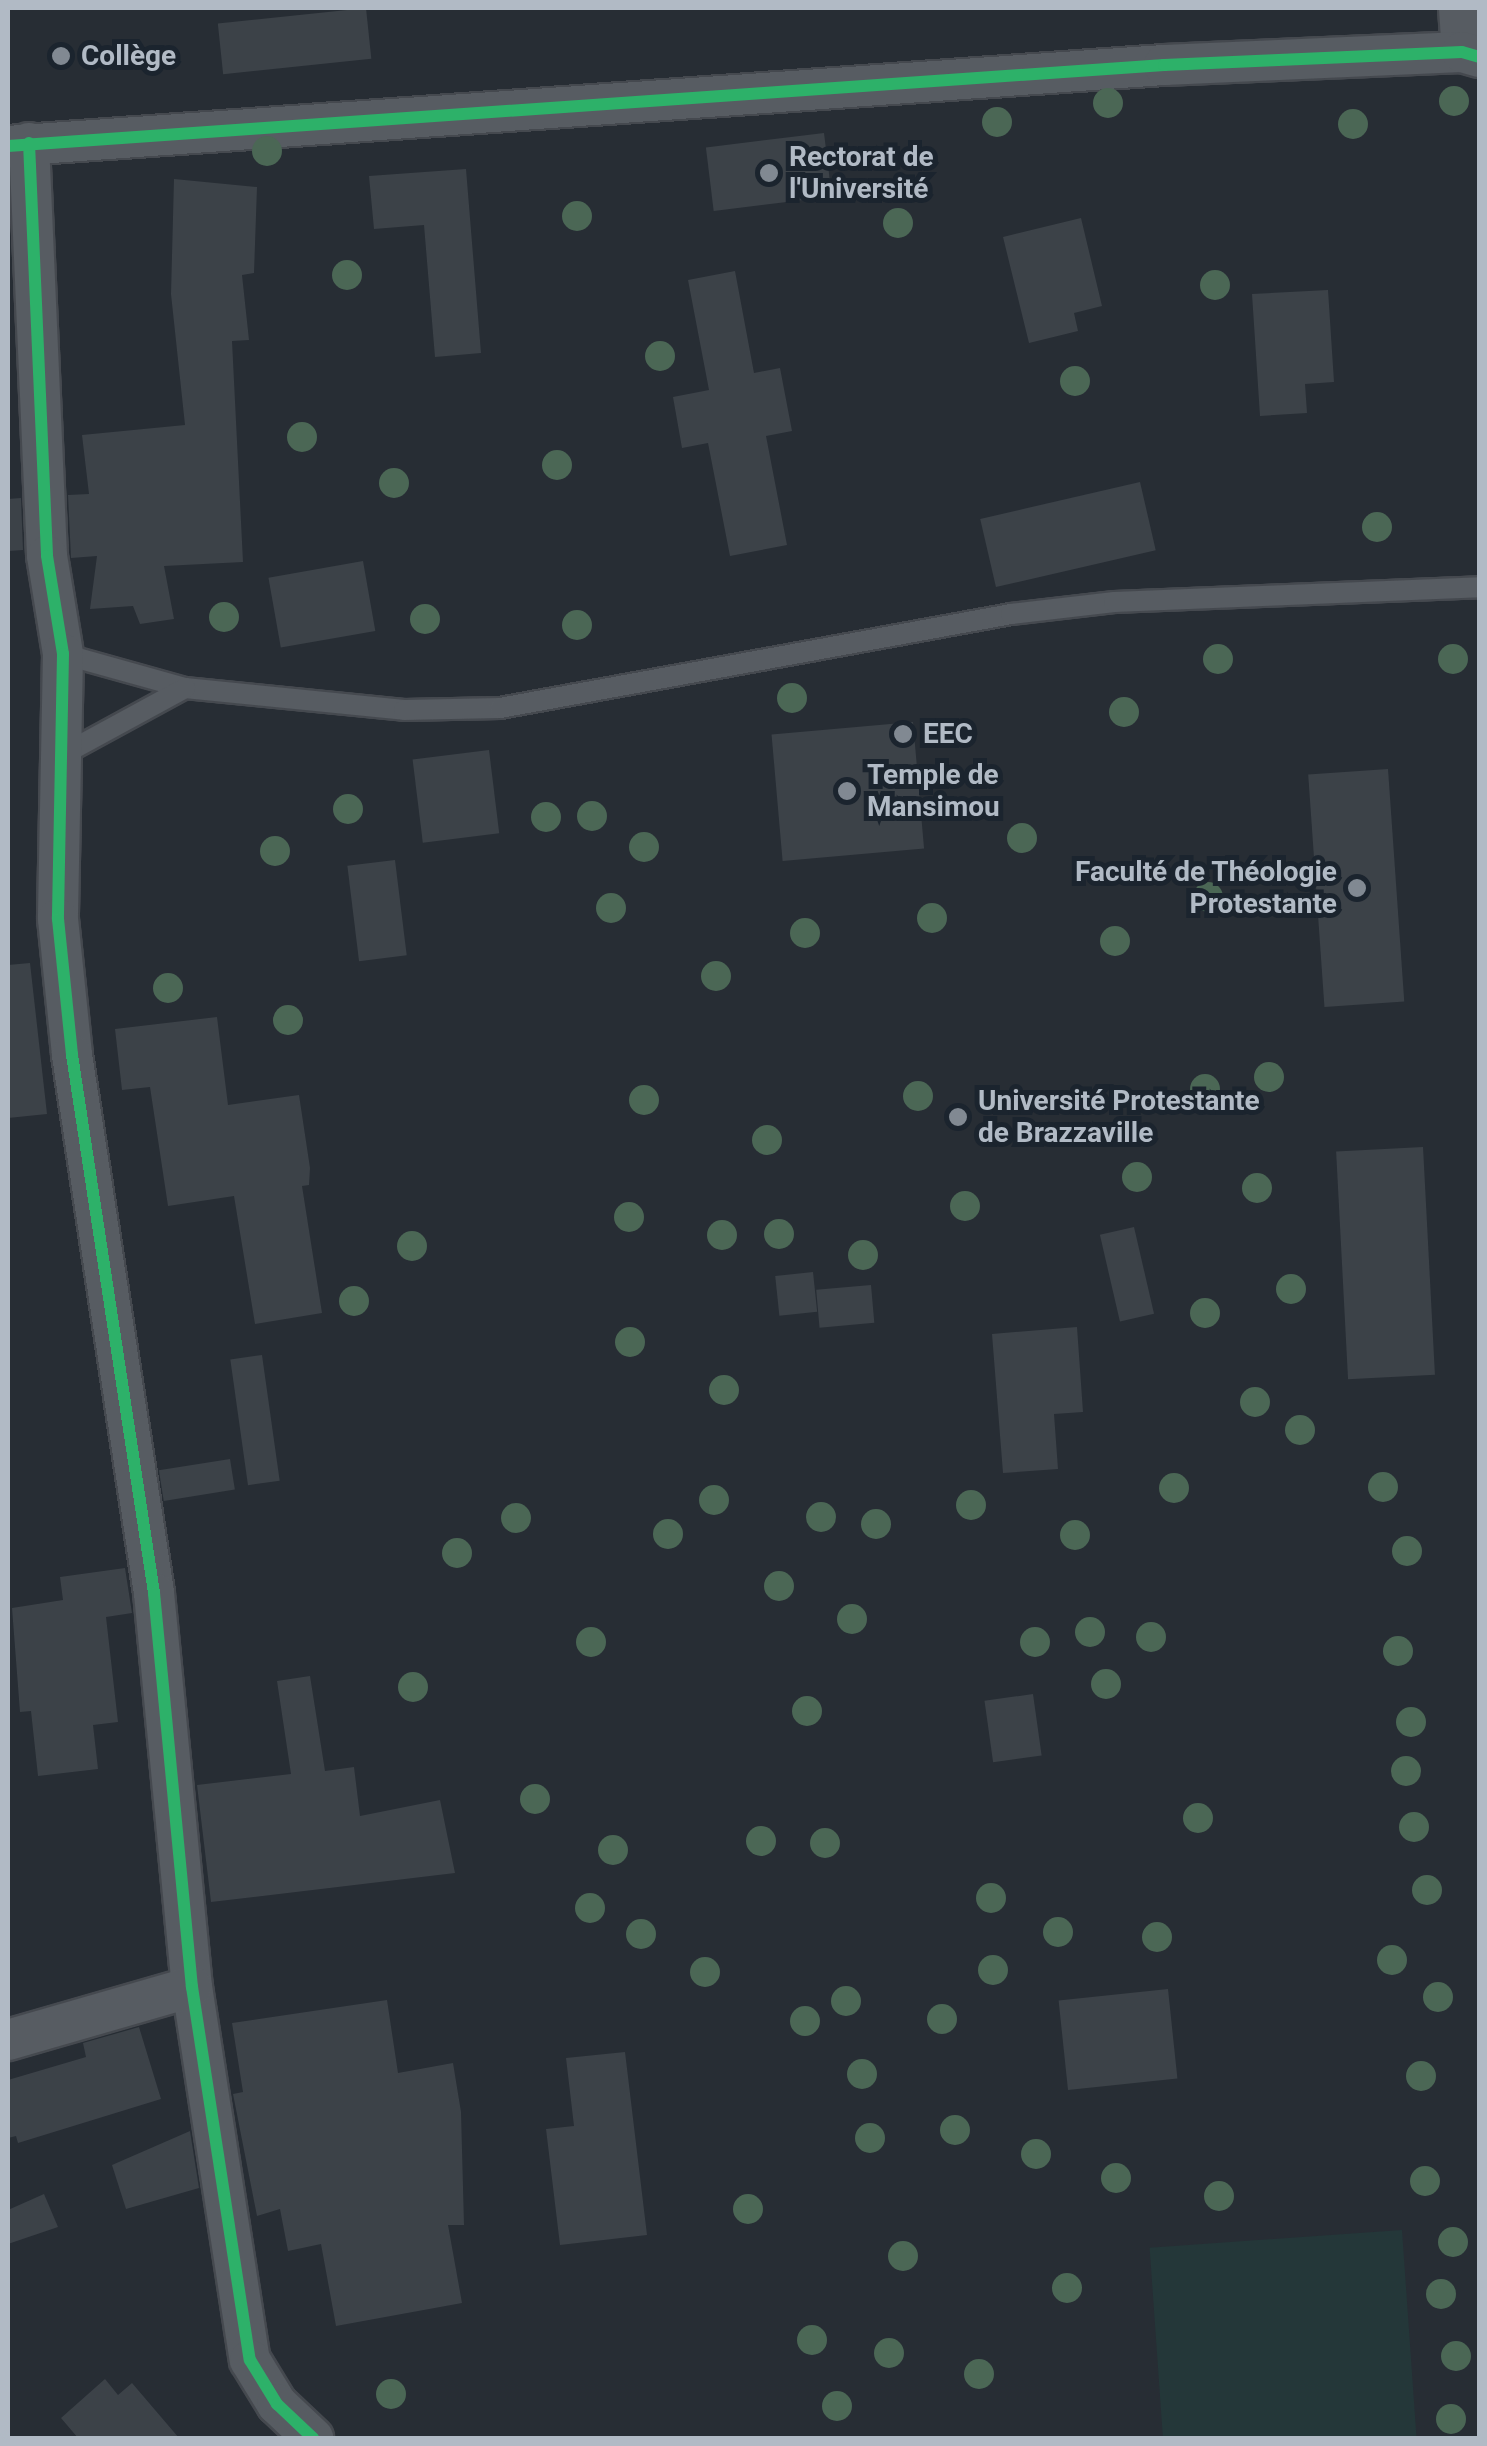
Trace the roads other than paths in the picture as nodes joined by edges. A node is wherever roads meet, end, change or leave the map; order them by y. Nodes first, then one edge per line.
1 (1460, 8) edge
2 (1471, 55) edge
3 (18, 144) edge
4 (1480, 588) edge
5 (63, 654) junction
6 (185, 688) junction
7 (64, 754) junction
8 (192, 1987) junction
9 (8, 2040) edge
10 (312, 2438) edge

1 - 2 street
2 - 3 street
3 - 5 street
4 - 6 lane
5 - 6 lane
5 - 7 street
6 - 7 lane
7 - 8 street
8 - 9 street
8 - 10 street

